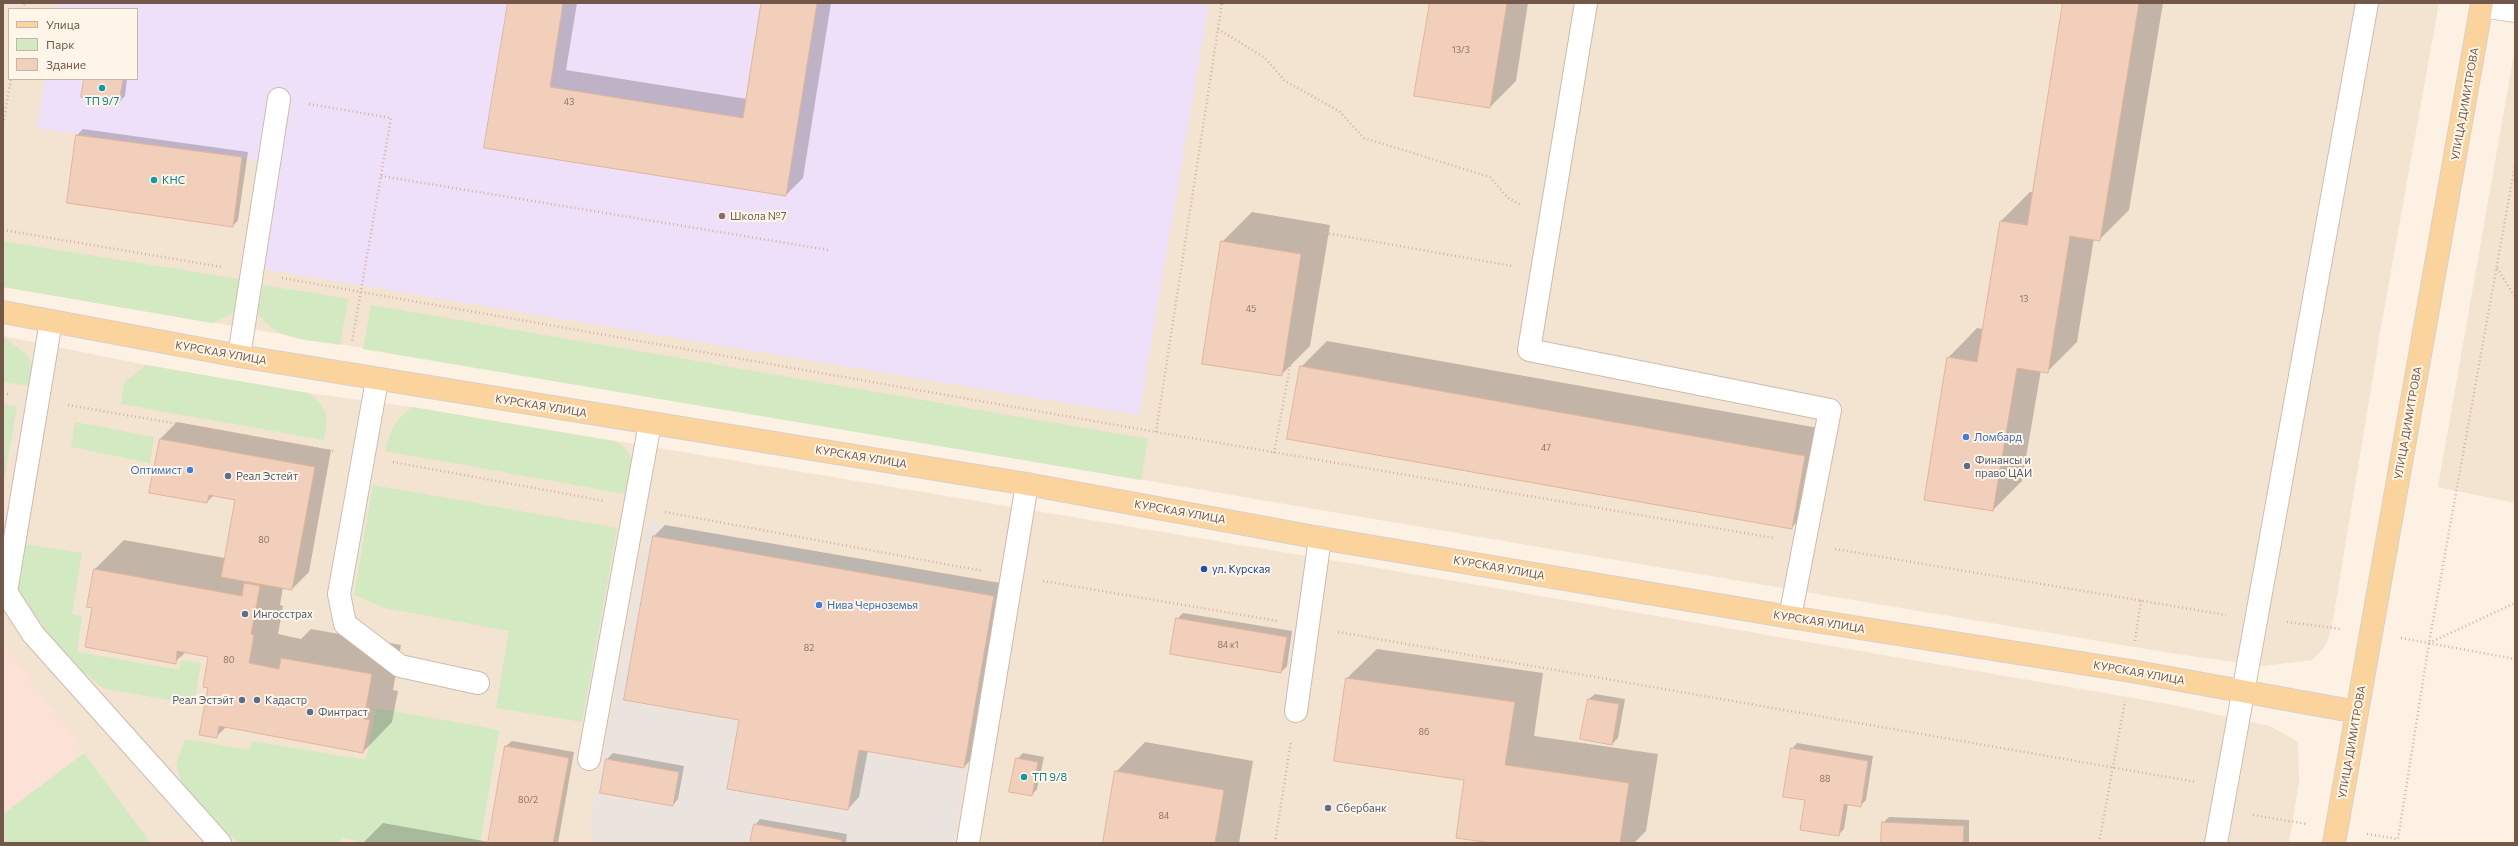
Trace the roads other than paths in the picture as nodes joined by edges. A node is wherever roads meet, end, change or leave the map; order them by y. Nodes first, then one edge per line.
1 (1586, 3) edge
2 (2367, 3) edge
3 (2482, 4) edge
4 (2515, 12) edge
5 (279, 99) road end
6 (3, 312) edge
7 (51, 320) junction
8 (239, 356) junction
9 (377, 380) junction
10 (650, 423) junction
11 (1027, 484) junction
12 (1320, 538) junction
13 (4, 593) edge
14 (1790, 617) junction
15 (478, 682) dead end
16 (2242, 691) junction
17 (1296, 711) road end
18 (2357, 712) junction
19 (589, 759) dead end
20 (220, 843) edge
21 (968, 843) edge
22 (2216, 843) edge
23 (2334, 843) edge

1 - 14 street
2 - 16 street
3 - 4 street
3 - 18 main road, УЛИЦА ДИМИТРОВА
5 - 8 street
6 - 7 main road, КУРСКАЯ УЛИЦА
7 - 8 main road, КУРСКАЯ УЛИЦА
7 - 13 street
8 - 9 main road, КУРСКАЯ УЛИЦА
9 - 10 main road, КУРСКАЯ УЛИЦА
9 - 15 street
10 - 11 main road, КУРСКАЯ УЛИЦА
10 - 19 street
11 - 12 main road, КУРСКАЯ УЛИЦА
11 - 21 street
12 - 14 main road, КУРСКАЯ УЛИЦА
12 - 17 street
13 - 20 street
14 - 16 main road, КУРСКАЯ УЛИЦА
16 - 18 main road, КУРСКАЯ УЛИЦА
16 - 22 street
18 - 23 main road, УЛИЦА ДИМИТРОВА

